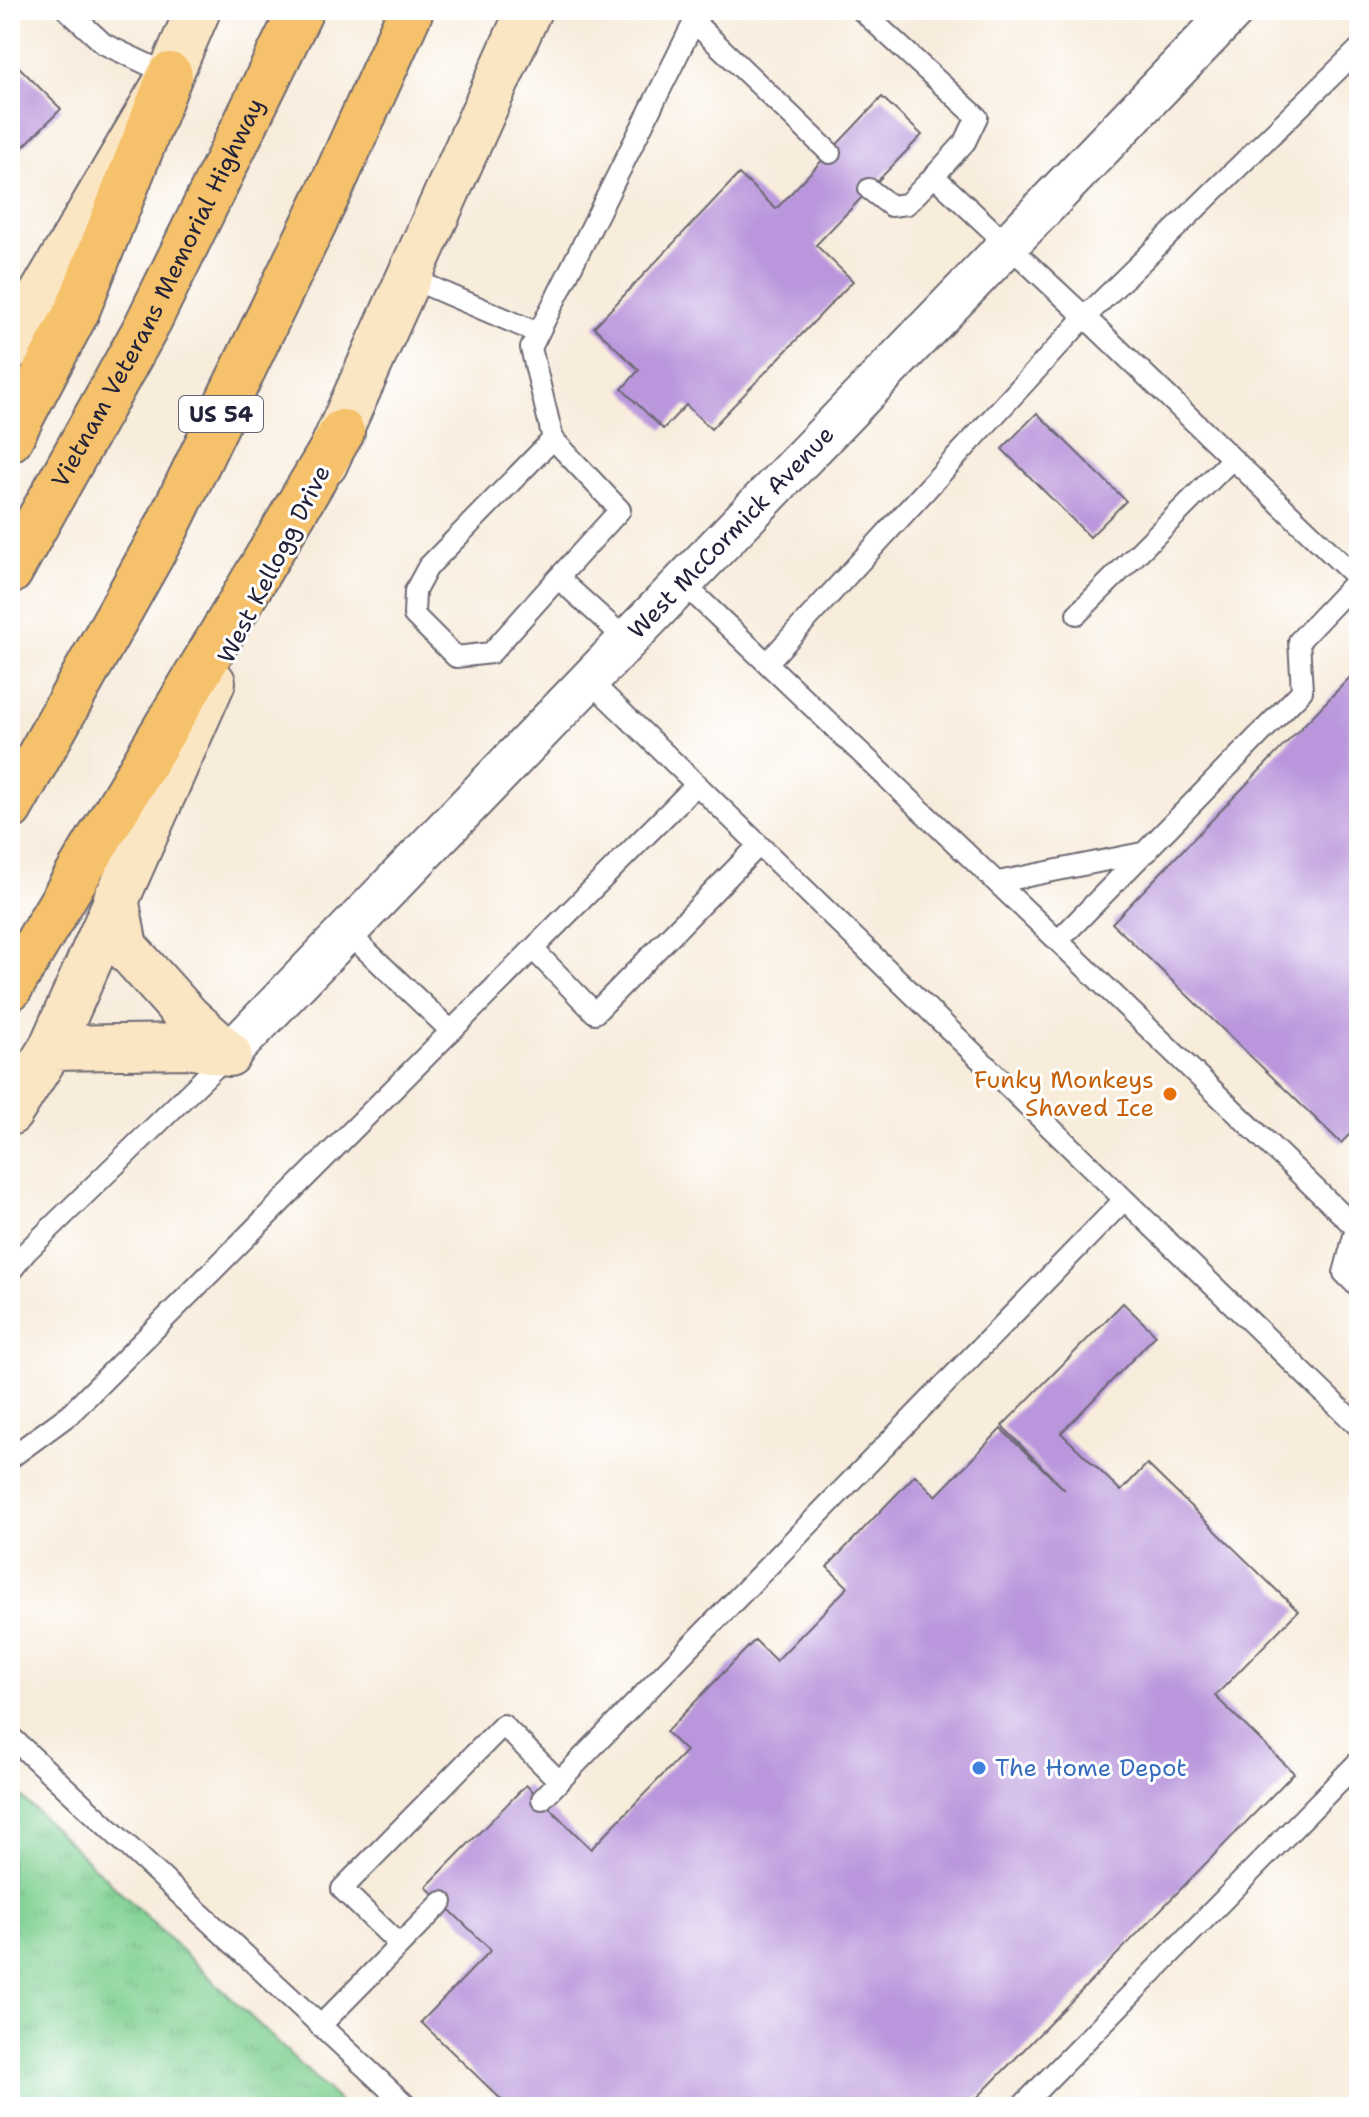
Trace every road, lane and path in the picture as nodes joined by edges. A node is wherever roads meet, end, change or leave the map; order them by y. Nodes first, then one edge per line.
1 (67, 10) edge
2 (198, 10) edge
3 (301, 10) edge
4 (411, 10) edge
5 (529, 10) edge
6 (861, 10) edge
7 (1234, 10) edge
8 (698, 16) edge
9 (1359, 49) edge
10 (170, 75) junction
11 (830, 153) dead end
12 (934, 176) junction
13 (869, 189) dead end
14 (1010, 246) junction
15 (410, 278) junction
16 (1085, 317) junction
17 (15, 328) edge
18 (538, 333) junction
19 (342, 432) junction
20 (10, 439) edge
21 (553, 439) junction
22 (1232, 459) junction
23 (10, 572) edge
24 (558, 578) junction
25 (1358, 578) edge
26 (684, 584) junction
27 (1077, 614) dead end
28 (629, 642) junction
29 (767, 663) junction
30 (591, 682) junction
31 (697, 784) junction
32 (10, 808) edge
33 (759, 845) junction
34 (1147, 852) junction
35 (998, 882) junction
36 (116, 898) junction
37 (346, 931) junction
38 (1058, 941) junction
39 (533, 949) junction
40 (10, 988) edge
41 (451, 1031) junction
42 (51, 1048) junction
43 (229, 1054) junction
44 (10, 1113) edge
45 (1124, 1200) junction
46 (1358, 1227) edge
47 (10, 1272) edge
48 (1359, 1288) edge
49 (1359, 1427) edge
50 (10, 1458) edge
51 (10, 1736) edge
52 (1359, 1761) edge
53 (559, 1781) junction
54 (542, 1799) dead end
55 (442, 1902) dead end
56 (399, 1944) junction
57 (320, 2026) junction
58 (408, 2107) edge
59 (1021, 2107) edge

1 - 10 lane
2 - 10 main road
3 - 23 highway, Vietnam Veterans Memorial Highway
4 - 32 highway, US 54
5 - 15 main road, West Kellogg Drive
6 - 12 lane
7 - 14 street, West McCormick Avenue
8 - 11 lane
8 - 18 lane
9 - 16 lane
10 - 17 main road
10 - 20 highway
12 - 13 lane
12 - 14 lane
14 - 16 lane
14 - 26 street, West McCormick Avenue
15 - 18 lane
15 - 19 main road, West Kellogg Drive
16 - 22 lane
16 - 29 lane
18 - 21 lane
19 - 36 main road, West Kellogg Drive
19 - 40 highway
21 - 24 lane
21 - 24 lane
22 - 25 lane
22 - 27 lane
24 - 28 lane
25 - 34 lane
26 - 28 street, West McCormick Avenue
26 - 29 lane
28 - 30 street, West McCormick Avenue
29 - 35 lane
30 - 31 lane
30 - 37 street, West McCormick Avenue
31 - 33 lane
31 - 39 lane
33 - 39 lane
33 - 45 lane
34 - 35 lane
34 - 38 lane
35 - 38 lane
36 - 42 main road, West Kellogg Drive
36 - 43 main road
37 - 41 lane
37 - 43 street, West McCormick Avenue
38 - 46 lane
39 - 41 lane
41 - 50 lane
42 - 43 main road
42 - 44 main road, West Kellogg Drive
43 - 47 lane
45 - 49 lane
45 - 53 lane
46 - 48 lane
51 - 57 lane
52 - 59 lane
53 - 54 lane
53 - 56 lane
55 - 56 lane
56 - 57 lane
57 - 58 lane

